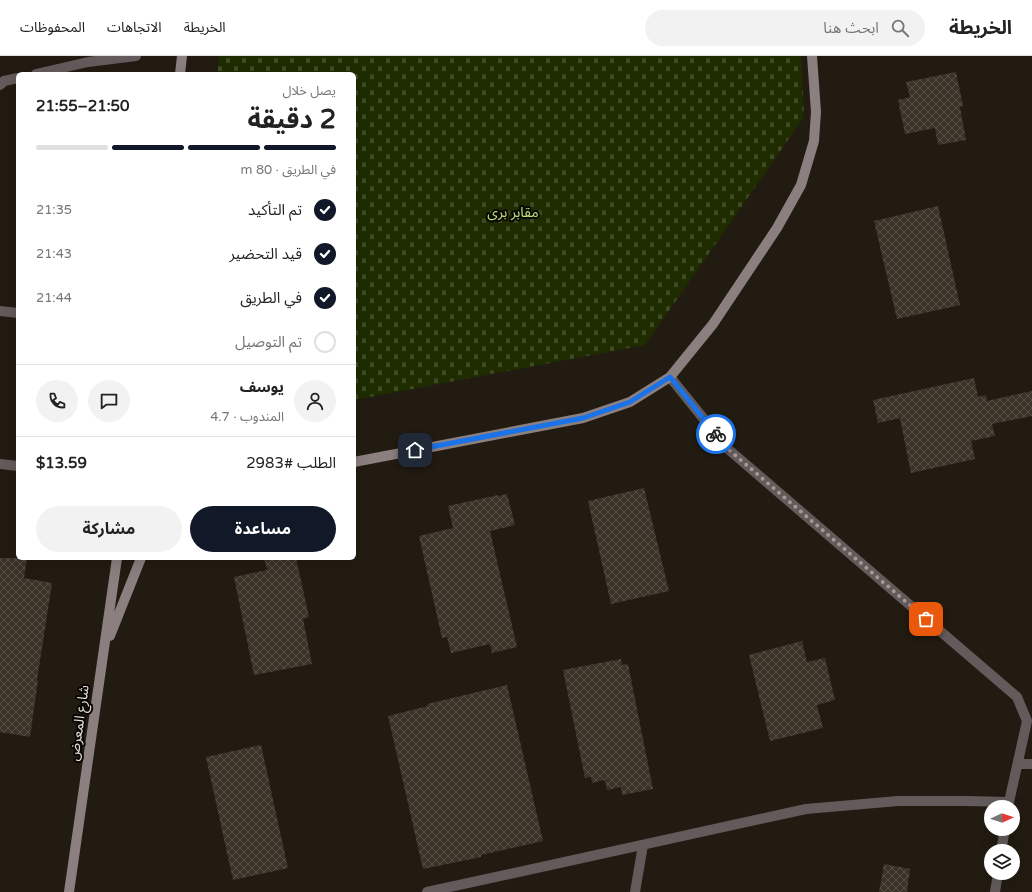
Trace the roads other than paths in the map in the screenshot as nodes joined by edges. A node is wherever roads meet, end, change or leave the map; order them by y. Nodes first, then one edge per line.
1 (136, 56) edge
2 (182, 56) edge
3 (812, 56) edge
4 (45, 72) edge
5 (180, 72) edge
6 (16, 78) edge
7 (0, 85) edge
8 (0, 311) edge
9 (16, 313) edge
10 (670, 377) junction
11 (356, 462) edge
12 (0, 464) edge
13 (16, 466) edge
14 (117, 560) edge
15 (140, 560) edge
16 (104, 651) junction
17 (1018, 764) junction
18 (1032, 764) edge
19 (1010, 800) edge
20 (984, 803) edge
21 (643, 845) junction
22 (997, 880) edge
23 (69, 892) edge
24 (426, 892) edge
25 (635, 892) edge
26 (995, 892) edge

1 - 4 street
2 - 5 street
3 - 10 street
6 - 7 street
8 - 9 street
10 - 11 street
10 - 17 street
12 - 13 street
14 - 16 street, شارع المعرض
15 - 16 street
16 - 23 street, شارع المعرض
17 - 18 street
17 - 19 street
20 - 21 street
21 - 24 street
21 - 25 street
22 - 26 street

